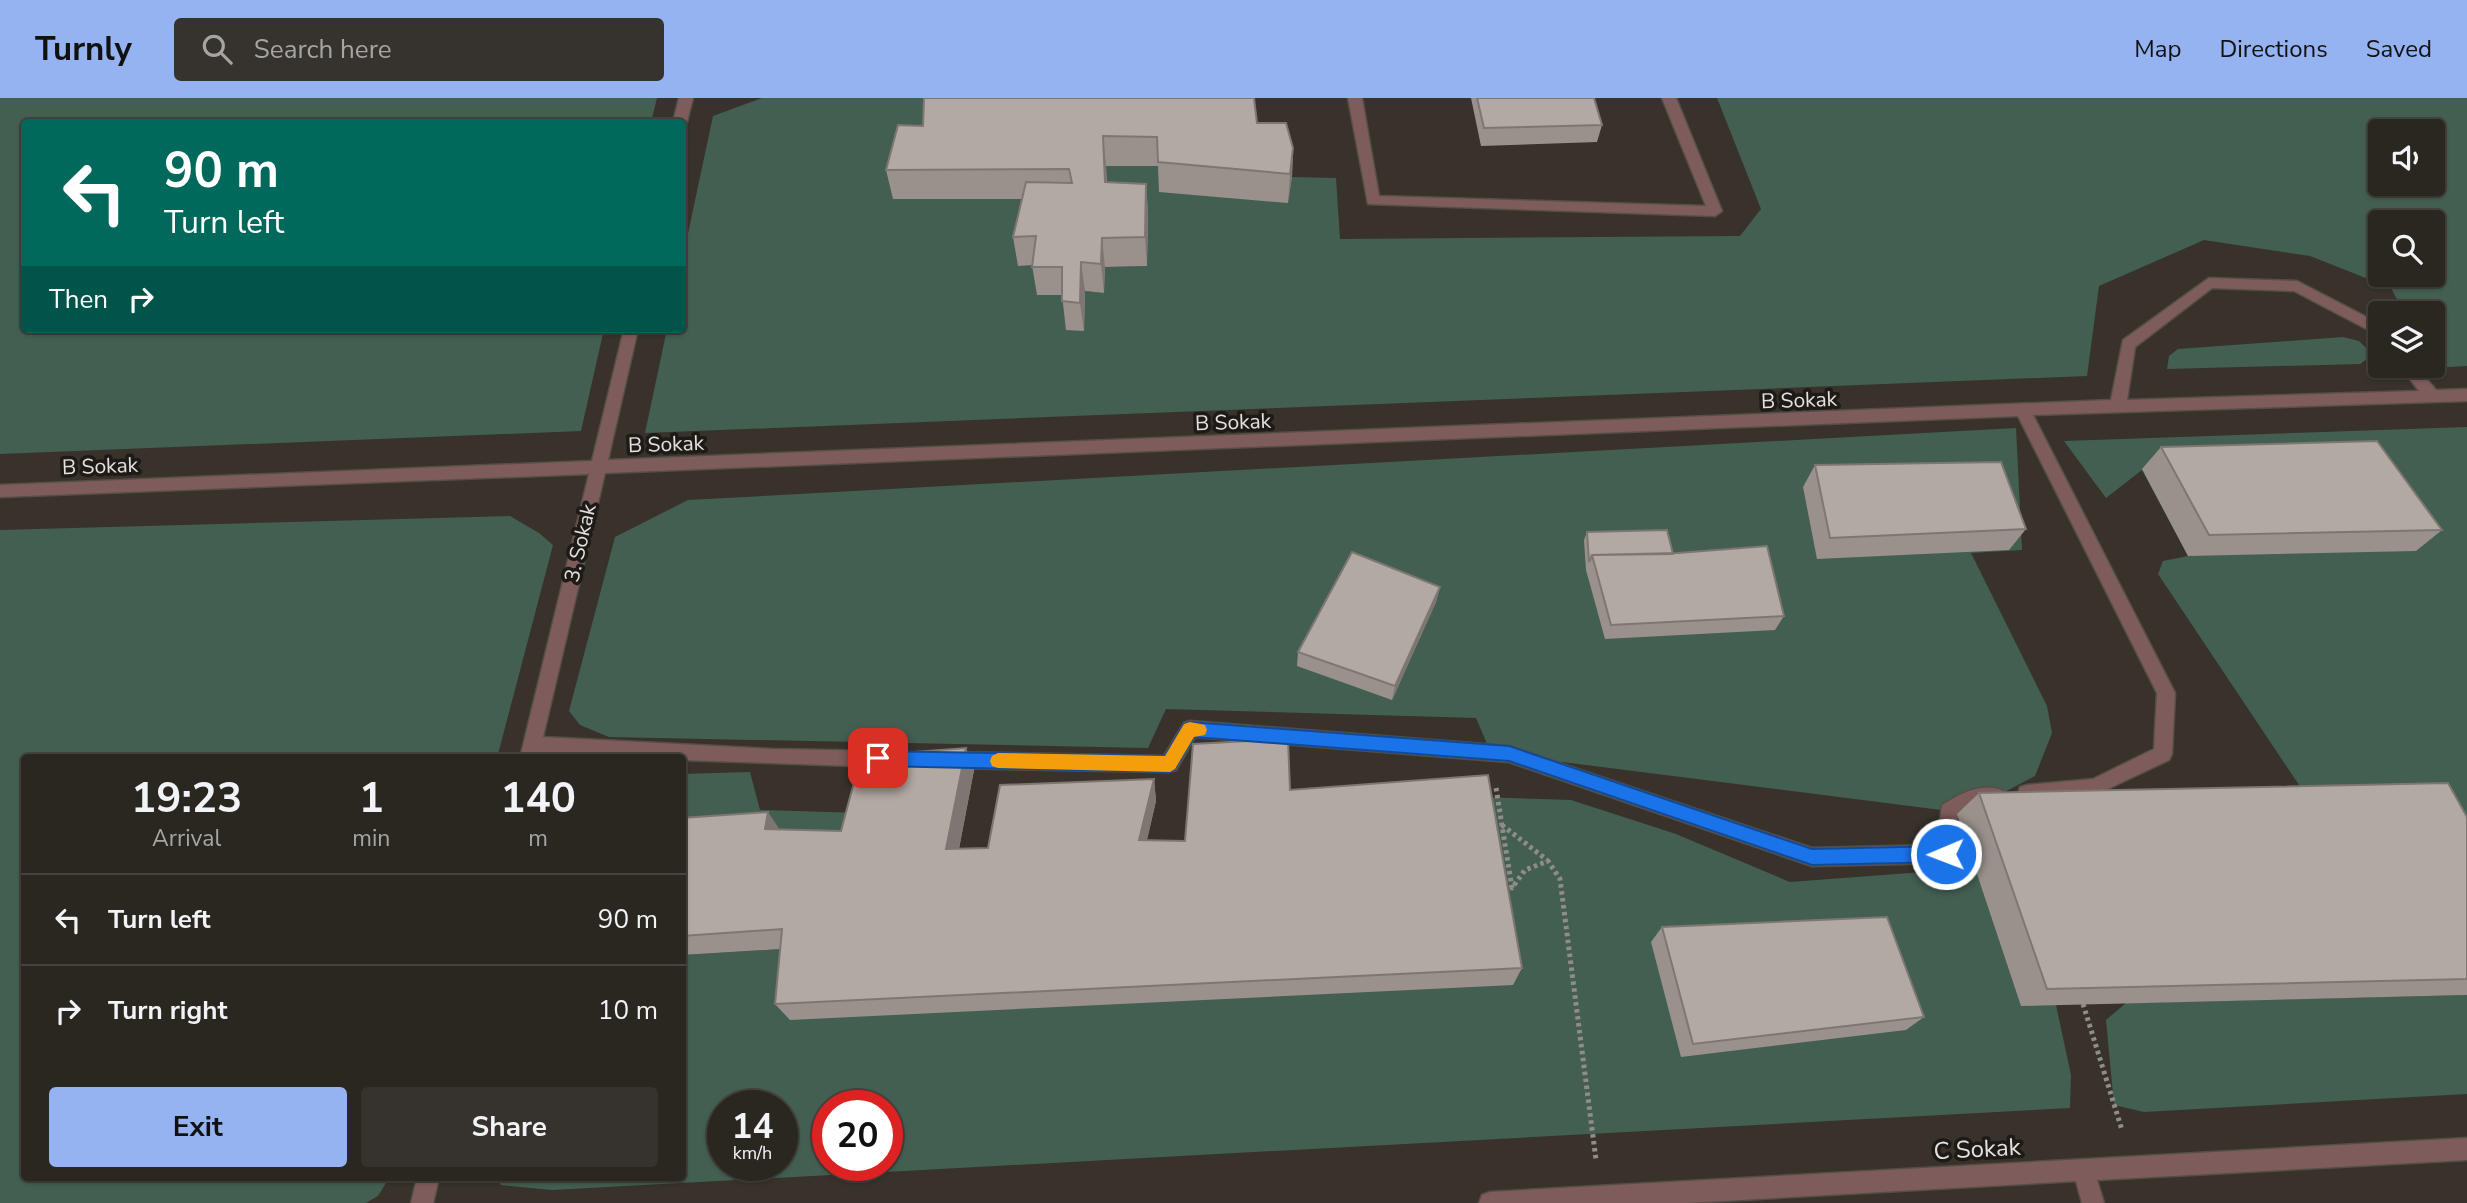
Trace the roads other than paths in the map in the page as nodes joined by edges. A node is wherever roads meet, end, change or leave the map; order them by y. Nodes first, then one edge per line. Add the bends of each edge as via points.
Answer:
1 (686, 98) edge
2 (1355, 98) edge
3 (1668, 98) edge
4 (681, 119) edge
5 (2368, 324) edge
6 (630, 333) edge
7 (2418, 378) edge
8 (2467, 395) edge
9 (2432, 396) junction
10 (2118, 406) junction
11 (2024, 412) junction
12 (598, 468) junction
13 (0, 491) edge
14 (530, 751) edge
15 (652, 754) edge
16 (686, 755) edge
17 (896, 759) edge
18 (923, 759) edge
19 (2467, 1149) edge
20 (2083, 1170) junction
21 (427, 1181) edge
22 (422, 1203) edge
23 (1490, 1203) edge
24 (2093, 1203) edge

1 - 4 lane
2 - 3 lane via 1373,201 1715,211
5 - 10 lane via 2297,286 2209,283 2128,344
6 - 12 lane, 3. Sokak
7 - 9 lane
8 - 9 lane, B Sokak
9 - 10 lane, B Sokak
10 - 11 lane, B Sokak
11 - 12 lane, B Sokak
11 - 18 lane via 2166,693 2163,754 2095,787 1967,799 1949,811 1946,854 1812,857 1509,754 1190,729 1170,764
12 - 13 lane, B Sokak
12 - 14 lane, 3. Sokak
14 - 15 lane
16 - 17 lane
19 - 20 lane, C Sokak
20 - 23 lane, C Sokak
20 - 24 lane
21 - 22 lane

